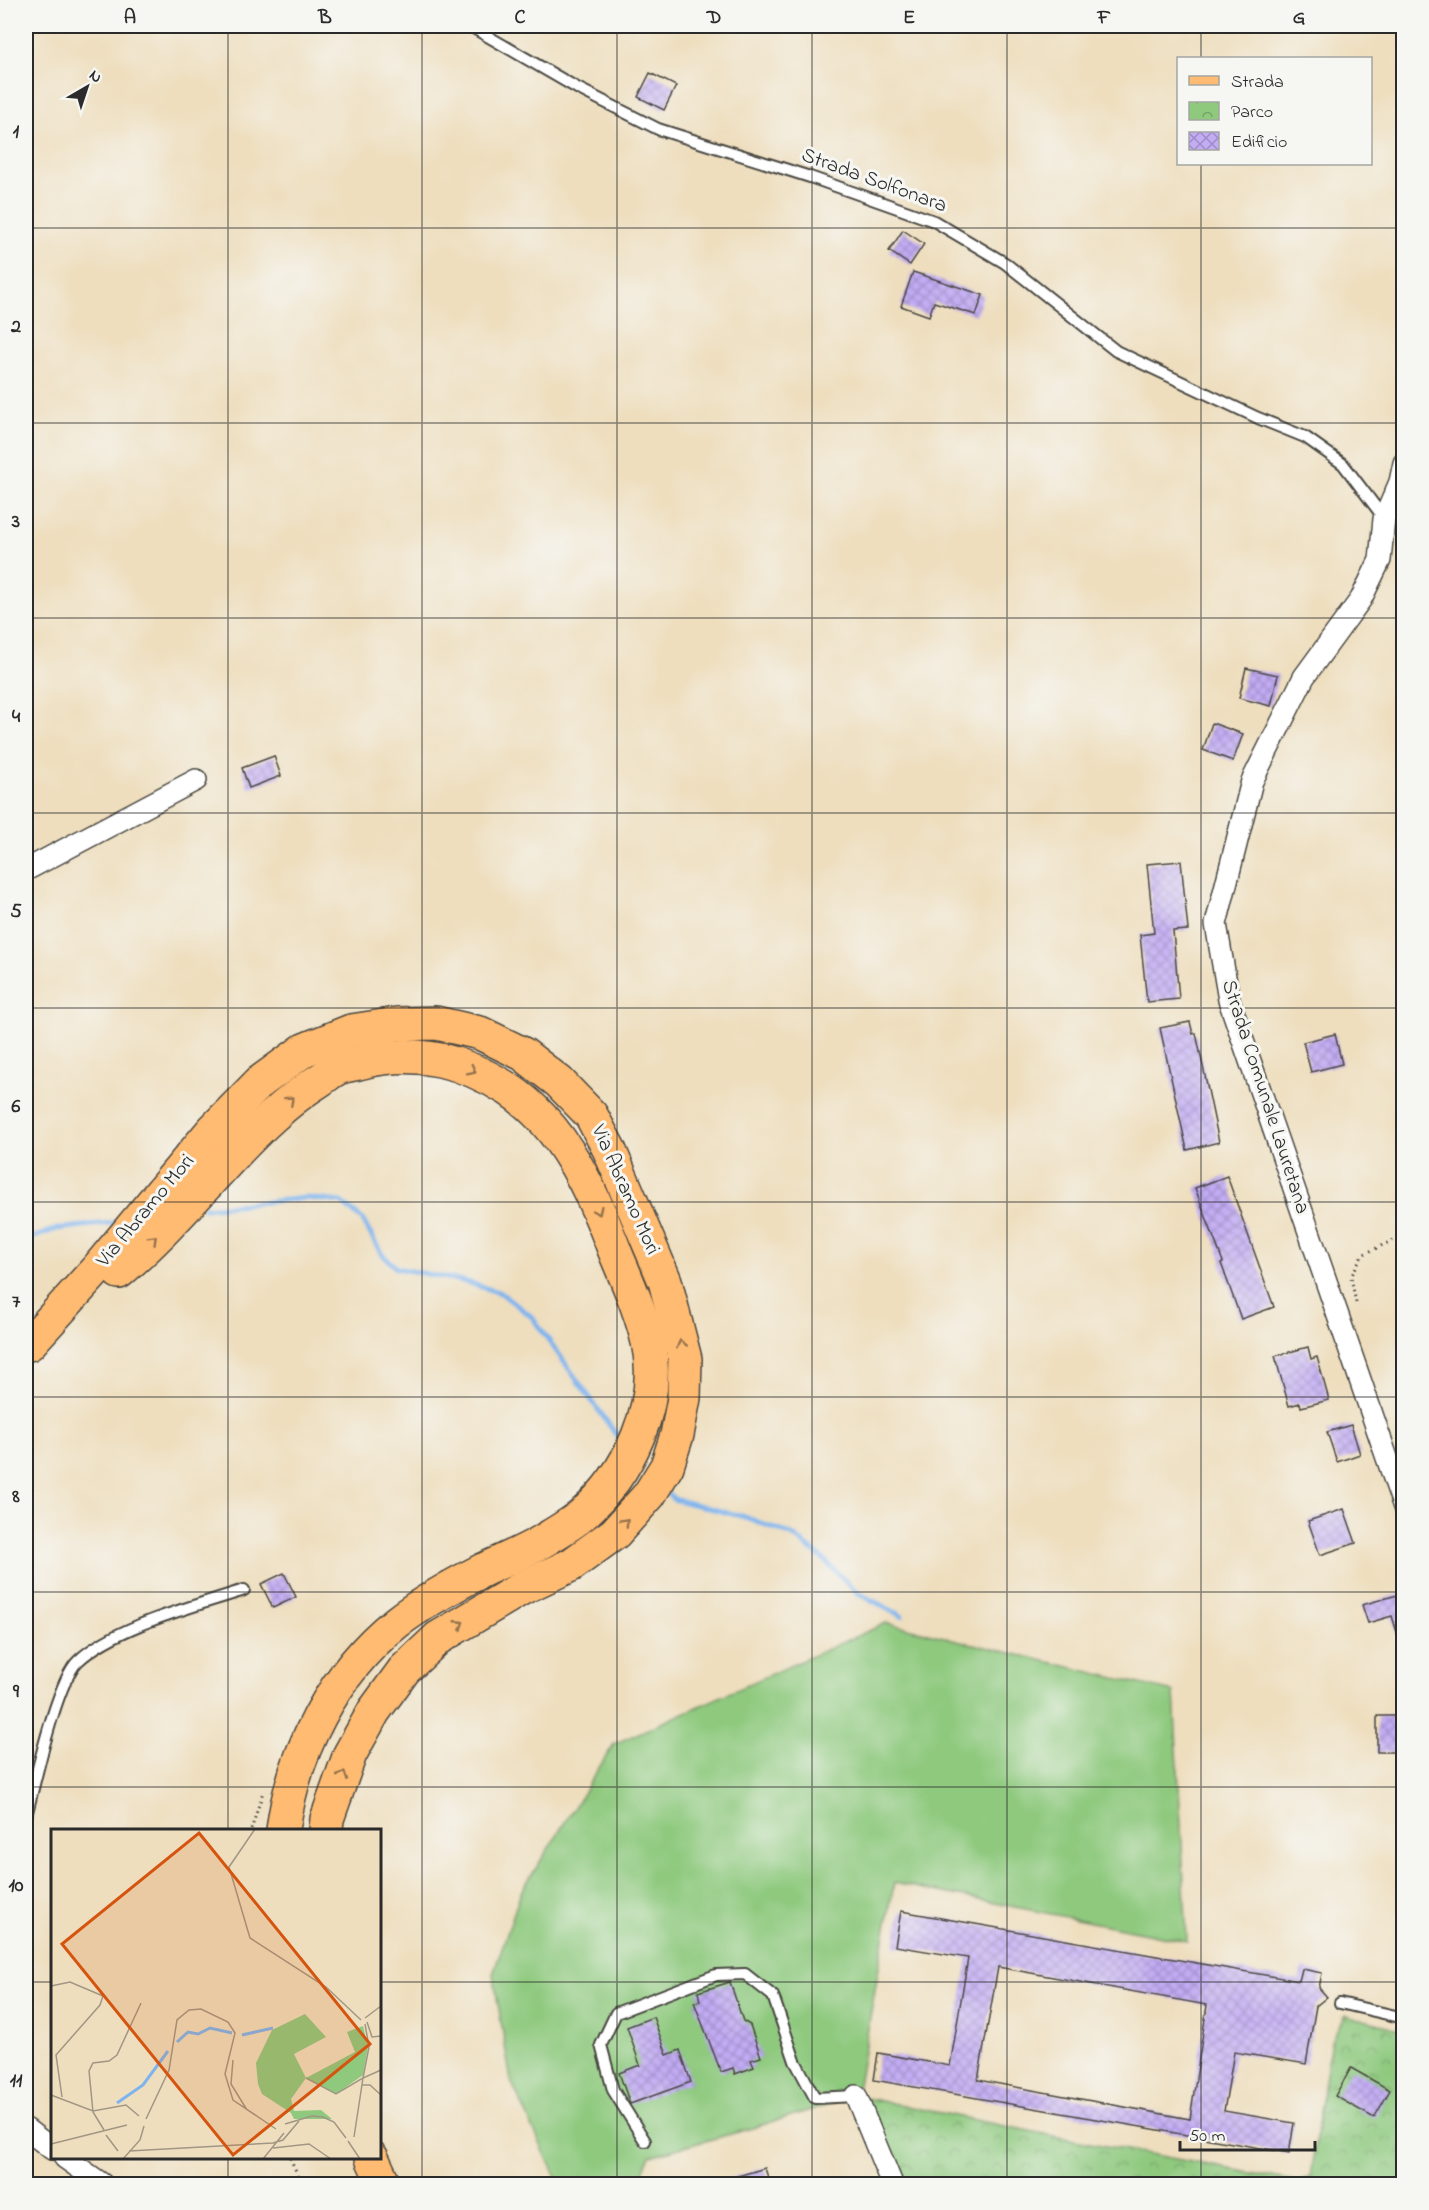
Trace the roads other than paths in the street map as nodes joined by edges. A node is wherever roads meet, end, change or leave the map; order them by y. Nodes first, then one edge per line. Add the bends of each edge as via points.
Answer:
1 (470, 26) edge
2 (1404, 463) edge
3 (1384, 519) junction
4 (196, 780) dead end
5 (26, 870) edge
6 (27, 1345) edge
7 (1404, 1508) edge
8 (244, 1590) dead end
9 (26, 1816) edge
10 (283, 1829) edge
11 (326, 1829) edge
12 (1340, 2003) dead end
13 (1404, 2018) edge
14 (856, 2096) joint
15 (26, 2129) edge
16 (645, 2141) dead end
17 (51, 2148) edge
18 (68, 2159) edge
19 (373, 2159) edge
20 (102, 2184) edge
21 (384, 2184) edge
22 (892, 2184) edge

1 - 3 lane, Strada Solfonara via 658,129 934,221 1005,263 1116,351 1305,437 1343,465
2 - 3 street, Strada Comunale Lauretana via 1391,489
3 - 7 street, Strada Comunale Lauretana via 1380,560 1361,599 1304,677 1252,781 1216,924 1229,1000
4 - 5 street
6 -> 10 main road, Via Abramo Mori via 123,1269 299,1093 338,1068 383,1057 422,1056 465,1066 511,1091 545,1120 575,1160 610,1238 648,1344 651,1380 633,1448 616,1478 582,1515 538,1544 436,1597 398,1622 363,1654 333,1694 309,1738 286,1802
11 -> 6 main road, Via Abramo Mori via 350,1754 374,1711 404,1670 438,1638 522,1588 571,1565 615,1533 649,1496 667,1466 684,1398 685,1359 665,1281 591,1115 559,1082 523,1054 480,1033 436,1023 351,1031 304,1050 261,1082 212,1131 97,1269
8 - 9 lane via 136,1626 76,1662 59,1694
12 - 13 lane
14 - 16 lane via 815,2098 795,2061 773,1996 745,1974 716,1975 616,2013 601,2045 613,2090
14 - 22 street
15 - 17 street
18 - 20 street
19 - 21 main road

